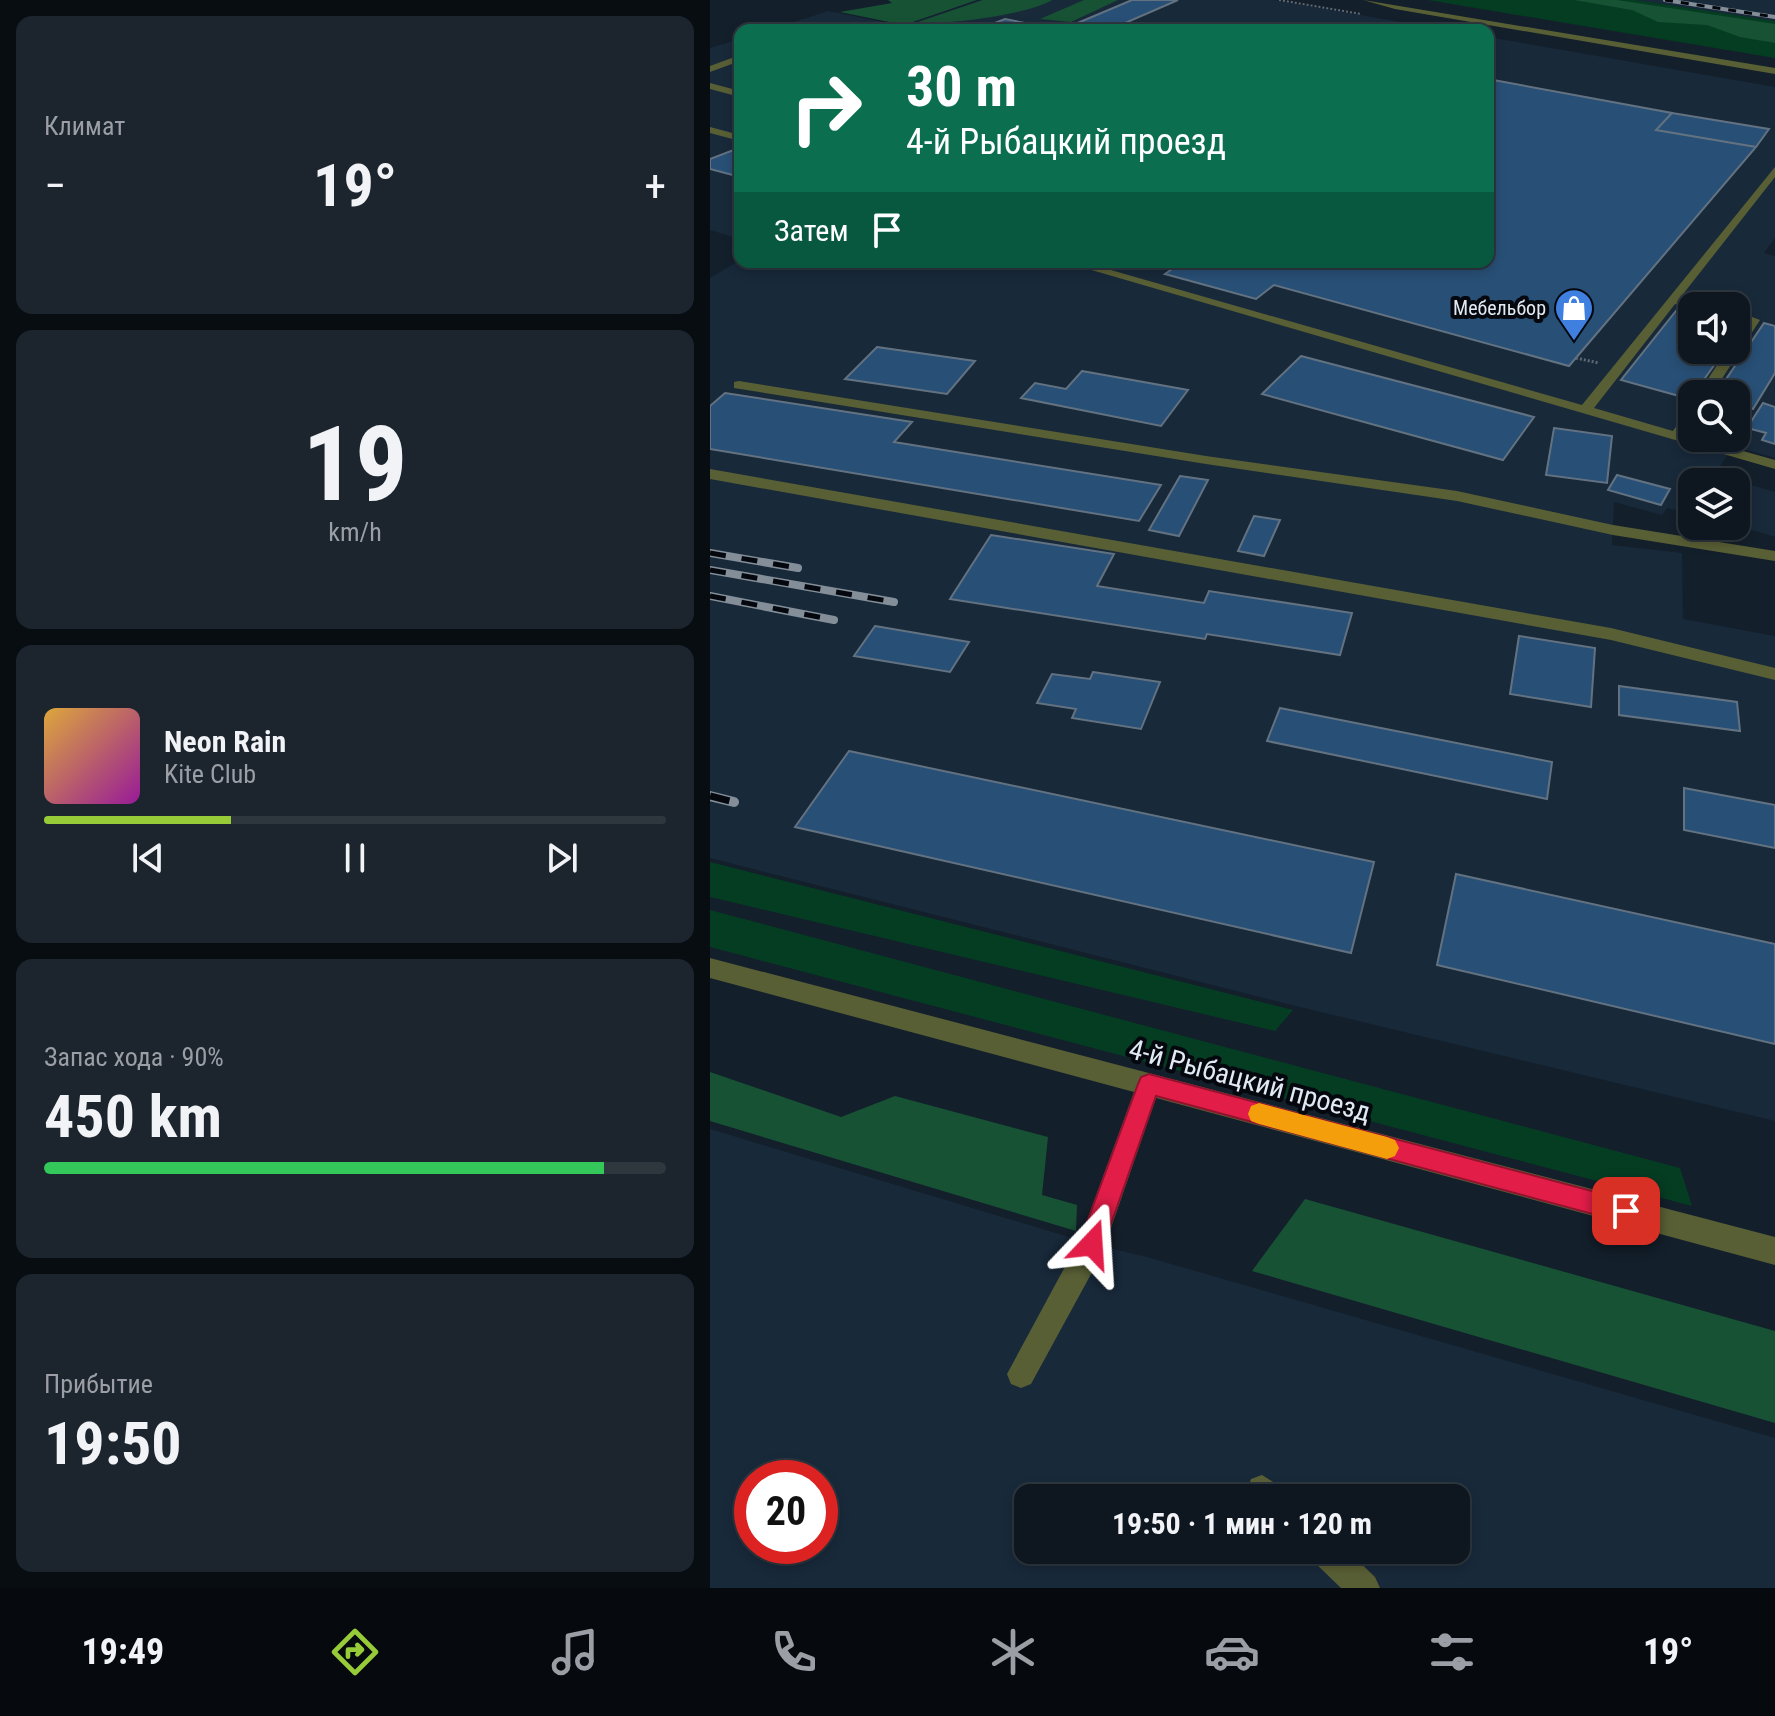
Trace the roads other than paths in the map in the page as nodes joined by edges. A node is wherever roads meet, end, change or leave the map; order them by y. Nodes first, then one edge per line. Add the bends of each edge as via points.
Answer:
1 (1367, 0) edge
2 (1401, 0) edge
3 (734, 60) edge
4 (1775, 63) edge
5 (710, 69) edge
6 (1775, 71) edge
7 (725, 73) dead end
8 (710, 86) edge
9 (734, 92) edge
10 (710, 130) edge
11 (734, 136) edge
12 (1775, 170) edge
13 (1091, 268) edge
14 (1672, 300) junction
15 (1678, 301) edge
16 (739, 385) dead end
17 (1585, 410) junction
18 (1677, 437) joint
19 (1775, 465) edge
20 (710, 474) edge
21 (1775, 556) edge
22 (1775, 674) edge
23 (710, 968) edge
24 (1149, 1084) junction
25 (1775, 1251) edge
26 (1021, 1374) dead end
27 (1339, 1564) edge
28 (1364, 1588) edge

1 - 6 street
2 - 4 street
3 - 5 street
5 - 7 street
8 - 9 street
10 - 11 street
12 - 14 street
13 - 17 street
14 - 15 street
14 - 17 street
16 - 21 street via 1457,496 1613,530
17 - 18 street
18 - 19 street
20 - 22 street via 1611,634
23 - 24 street, 4-й Рыбацкий проезд
24 - 25 street, 4-й Рыбацкий проезд
24 - 26 street via 1092,1244
27 - 28 street

